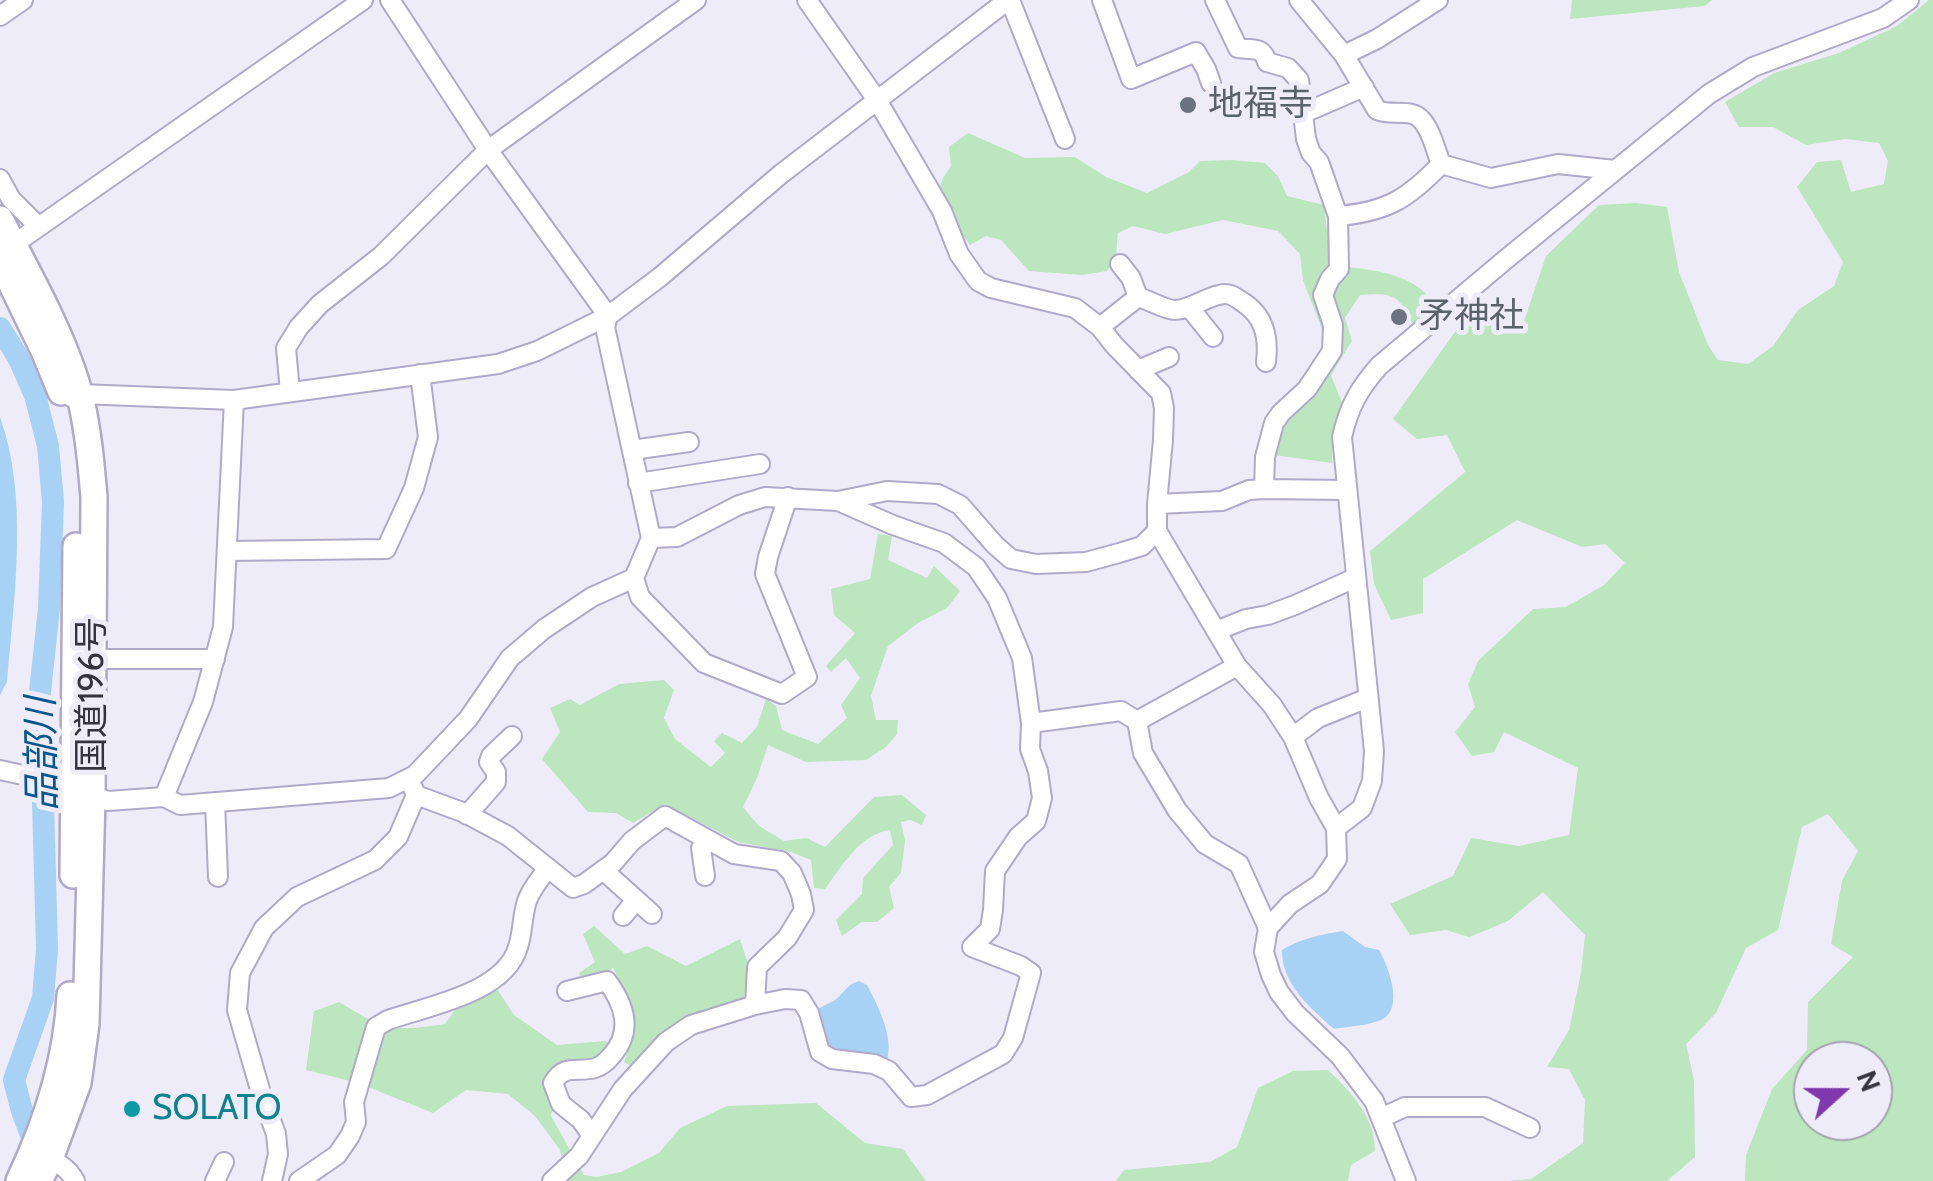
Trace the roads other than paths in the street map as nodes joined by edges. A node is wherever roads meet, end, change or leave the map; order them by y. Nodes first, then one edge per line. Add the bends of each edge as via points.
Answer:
1 (23, 0) edge
2 (363, 0) edge
3 (390, 0) edge
4 (696, 0) edge
5 (807, 0) edge
6 (1009, 0) edge
7 (1102, 0) edge
8 (1215, 0) edge
9 (1300, 0) edge
10 (1438, 0) edge
11 (1910, 0) edge
12 (0, 16) edge
13 (1344, 55) junction
14 (1211, 83) dead end
15 (1364, 87) junction
16 (877, 100) junction
17 (1304, 113) junction
18 (1065, 140) dead end
19 (488, 150) junction
20 (1441, 164) junction
21 (1615, 170) junction
22 (0, 178) edge
23 (1338, 216) junction
24 (0, 219) edge
25 (38, 226) junction
26 (4, 253) edge
27 (1120, 264) dead end
28 (1138, 298) junction
29 (1189, 307) junction
30 (608, 316) junction
31 (1100, 328) junction
32 (1213, 336) dead end
33 (1169, 356) dead end
34 (1266, 362) dead end
35 (1138, 370) junction
36 (420, 374) junction
37 (290, 392) junction
38 (72, 397) junction
39 (234, 400) junction
40 (689, 442) dead end
41 (632, 450) junction
42 (760, 464) dead end
43 (638, 483) junction
44 (1264, 489) junction
45 (1346, 490) junction
46 (788, 497) junction
47 (838, 501) junction
48 (1156, 504) junction
49 (1157, 531) junction
50 (651, 538) junction
51 (228, 551) junction
52 (634, 578) junction
53 (1355, 578) junction
54 (1216, 632) junction
55 (84, 659) junction
56 (215, 659) junction
57 (1237, 666) junction
58 (1368, 698) junction
59 (1137, 722) junction
60 (1031, 723) junction
61 (512, 736) dead end
62 (1293, 737) junction
63 (0, 770) edge
64 (412, 787) junction
65 (83, 794) junction
66 (164, 798) junction
67 (215, 802) junction
68 (468, 814) junction
69 (1336, 828) junction
70 (707, 839) junction
71 (548, 868) junction
72 (604, 870) junction
73 (218, 876) dead end
74 (705, 876) dead end
75 (636, 900) junction
76 (652, 914) dead end
77 (623, 916) dead end
78 (1268, 928) junction
79 (568, 991) dead end
80 (755, 1005) junction
81 (1380, 1118) junction
82 (1530, 1128) dead end
83 (592, 1136) junction
84 (39, 1161) edge
85 (224, 1162) dead end
86 (75, 1181) edge
87 (215, 1181) edge
88 (272, 1181) edge
89 (298, 1181) edge
90 (552, 1181) edge
91 (1406, 1181) edge

1 - 12 street
2 - 25 street
3 - 19 street
4 - 19 street
5 - 16 street
6 - 16 street
6 - 18 street
7 - 14 street via 1131,79 1196,52
8 - 17 street via 1238,48 1258,49 1267,62 1294,73
9 - 13 street
10 - 13 street
11 - 21 street via 1708,94
13 - 15 street
15 - 17 street
15 - 20 street via 1377,110 1424,120
16 - 30 street
16 - 31 street via 978,281 1075,308
17 - 23 street via 1306,139
19 - 30 street
19 - 37 street via 299,326 286,348
20 - 21 street via 1491,178 1558,164
20 - 23 street via 1419,188 1388,206
21 - 45 street via 1362,385 1342,438
22 - 25 street via 10,199
23 - 44 street via 1338,268 1323,295 1334,325 1332,351 1308,390 1274,423
24 - 26 highway, 国道196号
25 - 26 street
26 - 38 highway, 国道196号 via 58,338
27 - 28 street
28 - 29 street via 1162,308
28 - 31 street
29 - 32 street
29 - 34 street via 1220,294 1249,306 1266,332
30 - 36 street via 511,360
30 - 41 street
31 - 35 street
33 - 35 street
35 - 48 street via 1162,393
36 - 37 street
36 - 51 street via 428,437 386,549
37 - 39 street
38 - 39 street
38 - 55 highway, 国道196号 via 90,448 94,496
39 - 51 street
40 - 41 street
41 - 43 street
42 - 43 street
43 - 50 street
44 - 45 street
44 - 48 street via 1222,501
45 - 53 street
46 - 47 street
46 - 50 street via 765,497 677,537
46 - 52 street via 766,574 807,677 782,694 704,663 640,597
47 - 49 street via 887,492 938,494 960,504 1011,559 1036,564 1086,562 1142,546
47 - 60 street via 944,543 976,568 997,598 1022,658
48 - 49 street
49 - 54 street
50 - 52 street
51 - 56 street via 224,627
52 - 64 street via 592,597 510,658
53 - 54 street
53 - 58 street
54 - 57 street
55 - 56 street
55 - 65 highway, 国道196号
56 - 66 street
57 - 59 street
57 - 62 street
58 - 62 street via 1318,718
58 - 69 street via 1372,781 1362,808
59 - 60 street via 1120,711
59 - 78 street via 1143,753 1177,810 1205,844 1239,864
60 - 80 street via 1042,798 1036,820 995,872 990,929 972,947 1032,973 1003,1054 911,1097 889,1070 820,1052 801,1000
61 - 68 street via 491,756 496,782
62 - 69 street
63 - 65 street
64 - 67 street
64 - 68 street
64 - 88 street via 398,837 374,860 297,896 264,928 240,973 237,1010 276,1134
65 - 66 street via 108,801
65 - 84 highway, 国道196号 via 86,1024 78,1083
66 - 67 street
67 - 73 street
68 - 71 street
69 - 78 street via 1338,859 1320,884
70 - 72 street via 666,816
70 - 74 street via 700,848
70 - 80 street via 734,854 781,861 801,894 804,910 797,925 757,967
71 - 72 street via 572,888
71 - 89 street via 527,900 518,947 500,975 376,1027 350,1136 337,1155
72 - 75 street
75 - 76 street
75 - 77 street
78 - 81 street via 1264,952 1278,992 1340,1056
79 - 83 street via 607,981 624,1016 625,1032 612,1055 593,1069 558,1074 553,1083 560,1104
80 - 83 street via 692,1025 666,1042 623,1088
81 - 82 street via 1405,1108 1485,1107
81 - 91 street
83 - 90 street
84 - 86 street via 70,1171
85 - 87 street

